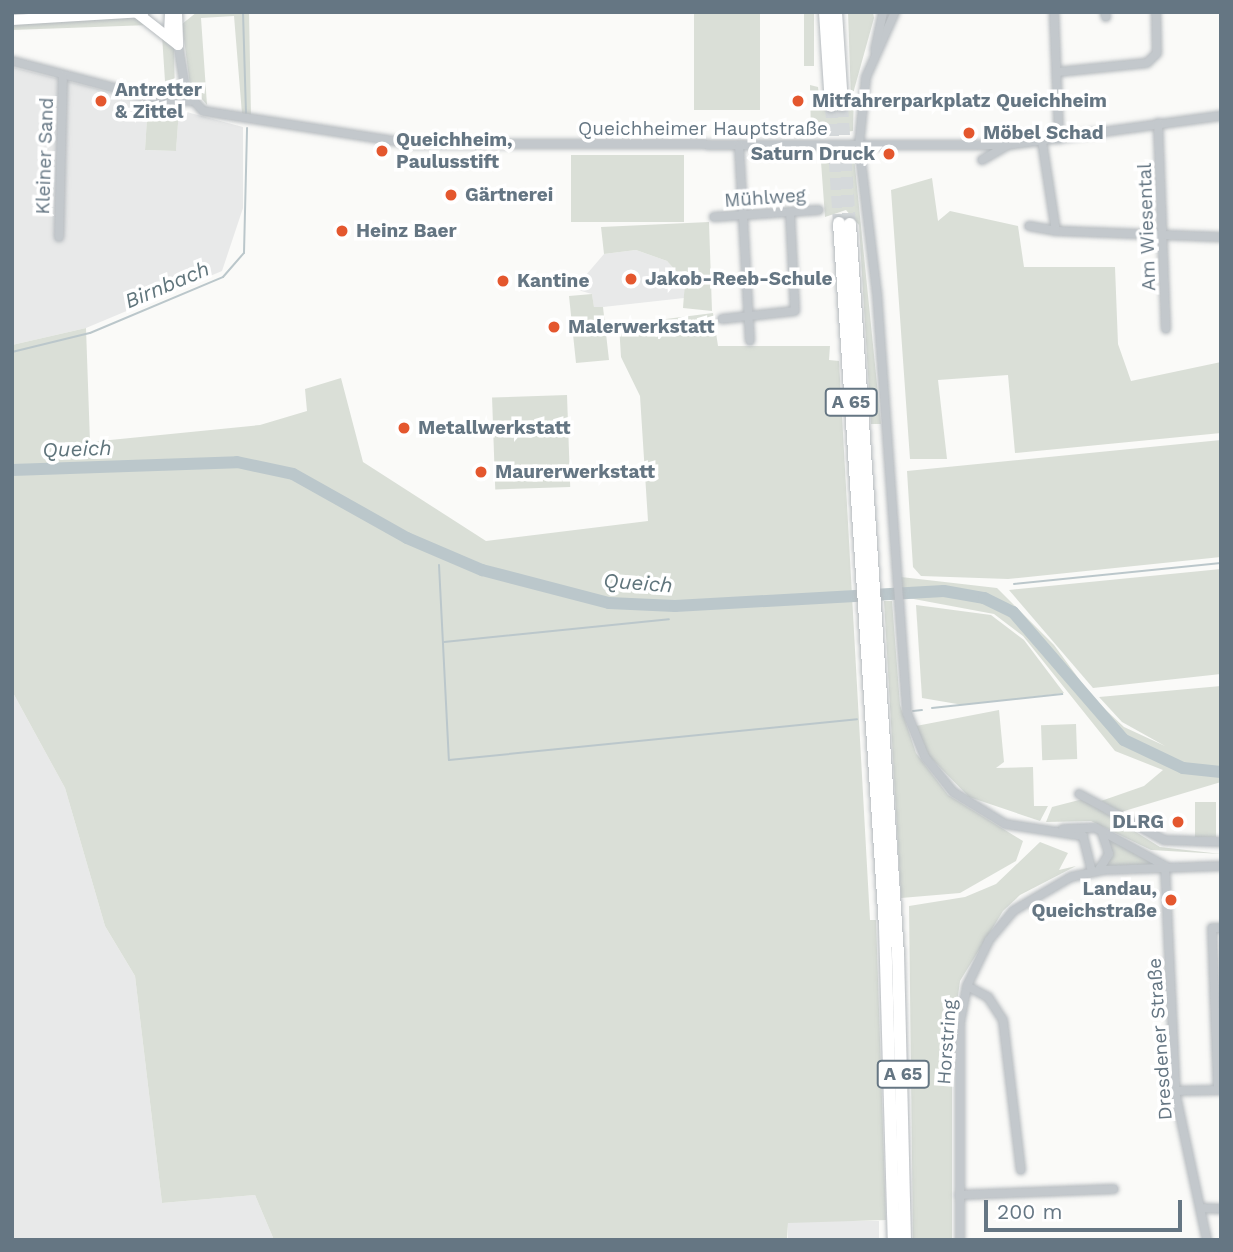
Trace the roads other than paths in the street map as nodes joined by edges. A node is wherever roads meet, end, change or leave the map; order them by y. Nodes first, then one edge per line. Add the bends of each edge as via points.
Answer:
1 (144, 12) edge
2 (170, 12) edge
3 (177, 12) edge
4 (825, 12) edge
5 (836, 12) edge
6 (883, 12) edge
7 (895, 12) edge
8 (1054, 12) edge
9 (1156, 12) edge
10 (138, 13) edge
11 (12, 20) edge
12 (169, 33) junction
13 (178, 45) junction
14 (12, 61) edge
15 (872, 62) junction
16 (1058, 72) junction
17 (63, 75) junction
18 (191, 101) junction
19 (1221, 116) edge
20 (1158, 123) junction
21 (1059, 138) junction
22 (1042, 141) junction
23 (739, 145) junction
24 (859, 145) junction
25 (1008, 145) junction
26 (982, 160) dead end
27 (819, 210) dead end
28 (790, 212) junction
29 (739, 215) junction
30 (714, 218) dead end
31 (844, 223) tunnel mouth
32 (1028, 226) dead end
33 (1056, 231) junction
34 (1165, 236) junction
35 (59, 237) dead end
36 (1221, 237) edge
37 (747, 317) junction
38 (722, 319) dead end
39 (1166, 329) dead end
40 (750, 341) dead end
41 (870, 607) junction
42 (1079, 794) dead end
43 (1057, 831) junction
44 (1102, 832) junction
45 (1221, 842) edge
46 (1165, 866) junction
47 (1221, 866) edge
48 (1095, 871) junction
49 (1216, 928) edge
50 (1217, 983) edge
51 (968, 986) junction
52 (1219, 1090) edge
53 (1176, 1091) junction
54 (1021, 1170) dead end
55 (1114, 1189) dead end
56 (959, 1195) junction
57 (1200, 1208) junction
58 (1221, 1209) edge
59 (894, 1240) edge
60 (905, 1240) edge
61 (960, 1240) edge
62 (1207, 1240) edge

1 - 10 main road
2 - 12 main road
3 - 13 main road
4 - 5 highway via 837,106
6 - 15 street
7 - 15 street
8 - 16 street
9 - 16 street via 1157,53 1147,63
10 - 11 main road
10 - 12 main road
12 - 13 main road
13 - 18 street
14 - 17 street, Queichheimer Hauptstraße
15 - 24 street via 860,103
16 - 21 street
17 - 18 street, Queichheimer Hauptstraße via 161,100
17 - 35 street, Kleiner Sand
18 - 23 street, Queichheimer Hauptstraße via 239,120 396,143
19 - 20 street, Queichheimer Hauptstraße
20 - 21 street, Queichheimer Hauptstraße
20 - 34 street, Am Wiesental
21 - 22 street, Queichheimer Hauptstraße
22 - 25 street, Queichheimer Hauptstraße
22 - 33 street
23 - 24 street, Queichheimer Hauptstraße
23 - 29 street
24 - 25 street, Queichheimer Hauptstraße
24 - 43 street via 877,293 905,703 921,751 953,792 1005,824
25 - 26 street
27 - 28 street, Mühlweg
28 - 29 street, Mühlweg
28 - 37 street via 795,311
29 - 30 street, Mühlweg
29 - 37 street
31 - 41 highway, A 65
32 - 33 street
33 - 34 street
34 - 36 street
34 - 39 street, Am Wiesental
37 - 38 street
37 - 40 street
41 - 59 highway, A 65 via 891,1031
41 - 60 highway, A 65 via 901,1010
42 - 45 street via 1164,840
43 - 44 street via 1081,826
43 - 48 street via 1087,839
44 - 46 street
44 - 48 street via 1110,854
46 - 47 street, Horstring
46 - 48 street, Horstring
46 - 53 street, Dresdener Straße
48 - 51 street, Horstring via 1049,887 1013,911 989,940
49 - 50 street
50 - 52 street
51 - 54 street via 988,998 1003,1020
51 - 56 street, Horstring via 959,1043
52 - 53 street
53 - 57 street, Dresdener Straße
55 - 56 street
56 - 61 street, Horstring
57 - 58 street
57 - 62 street, Dresdener Straße

